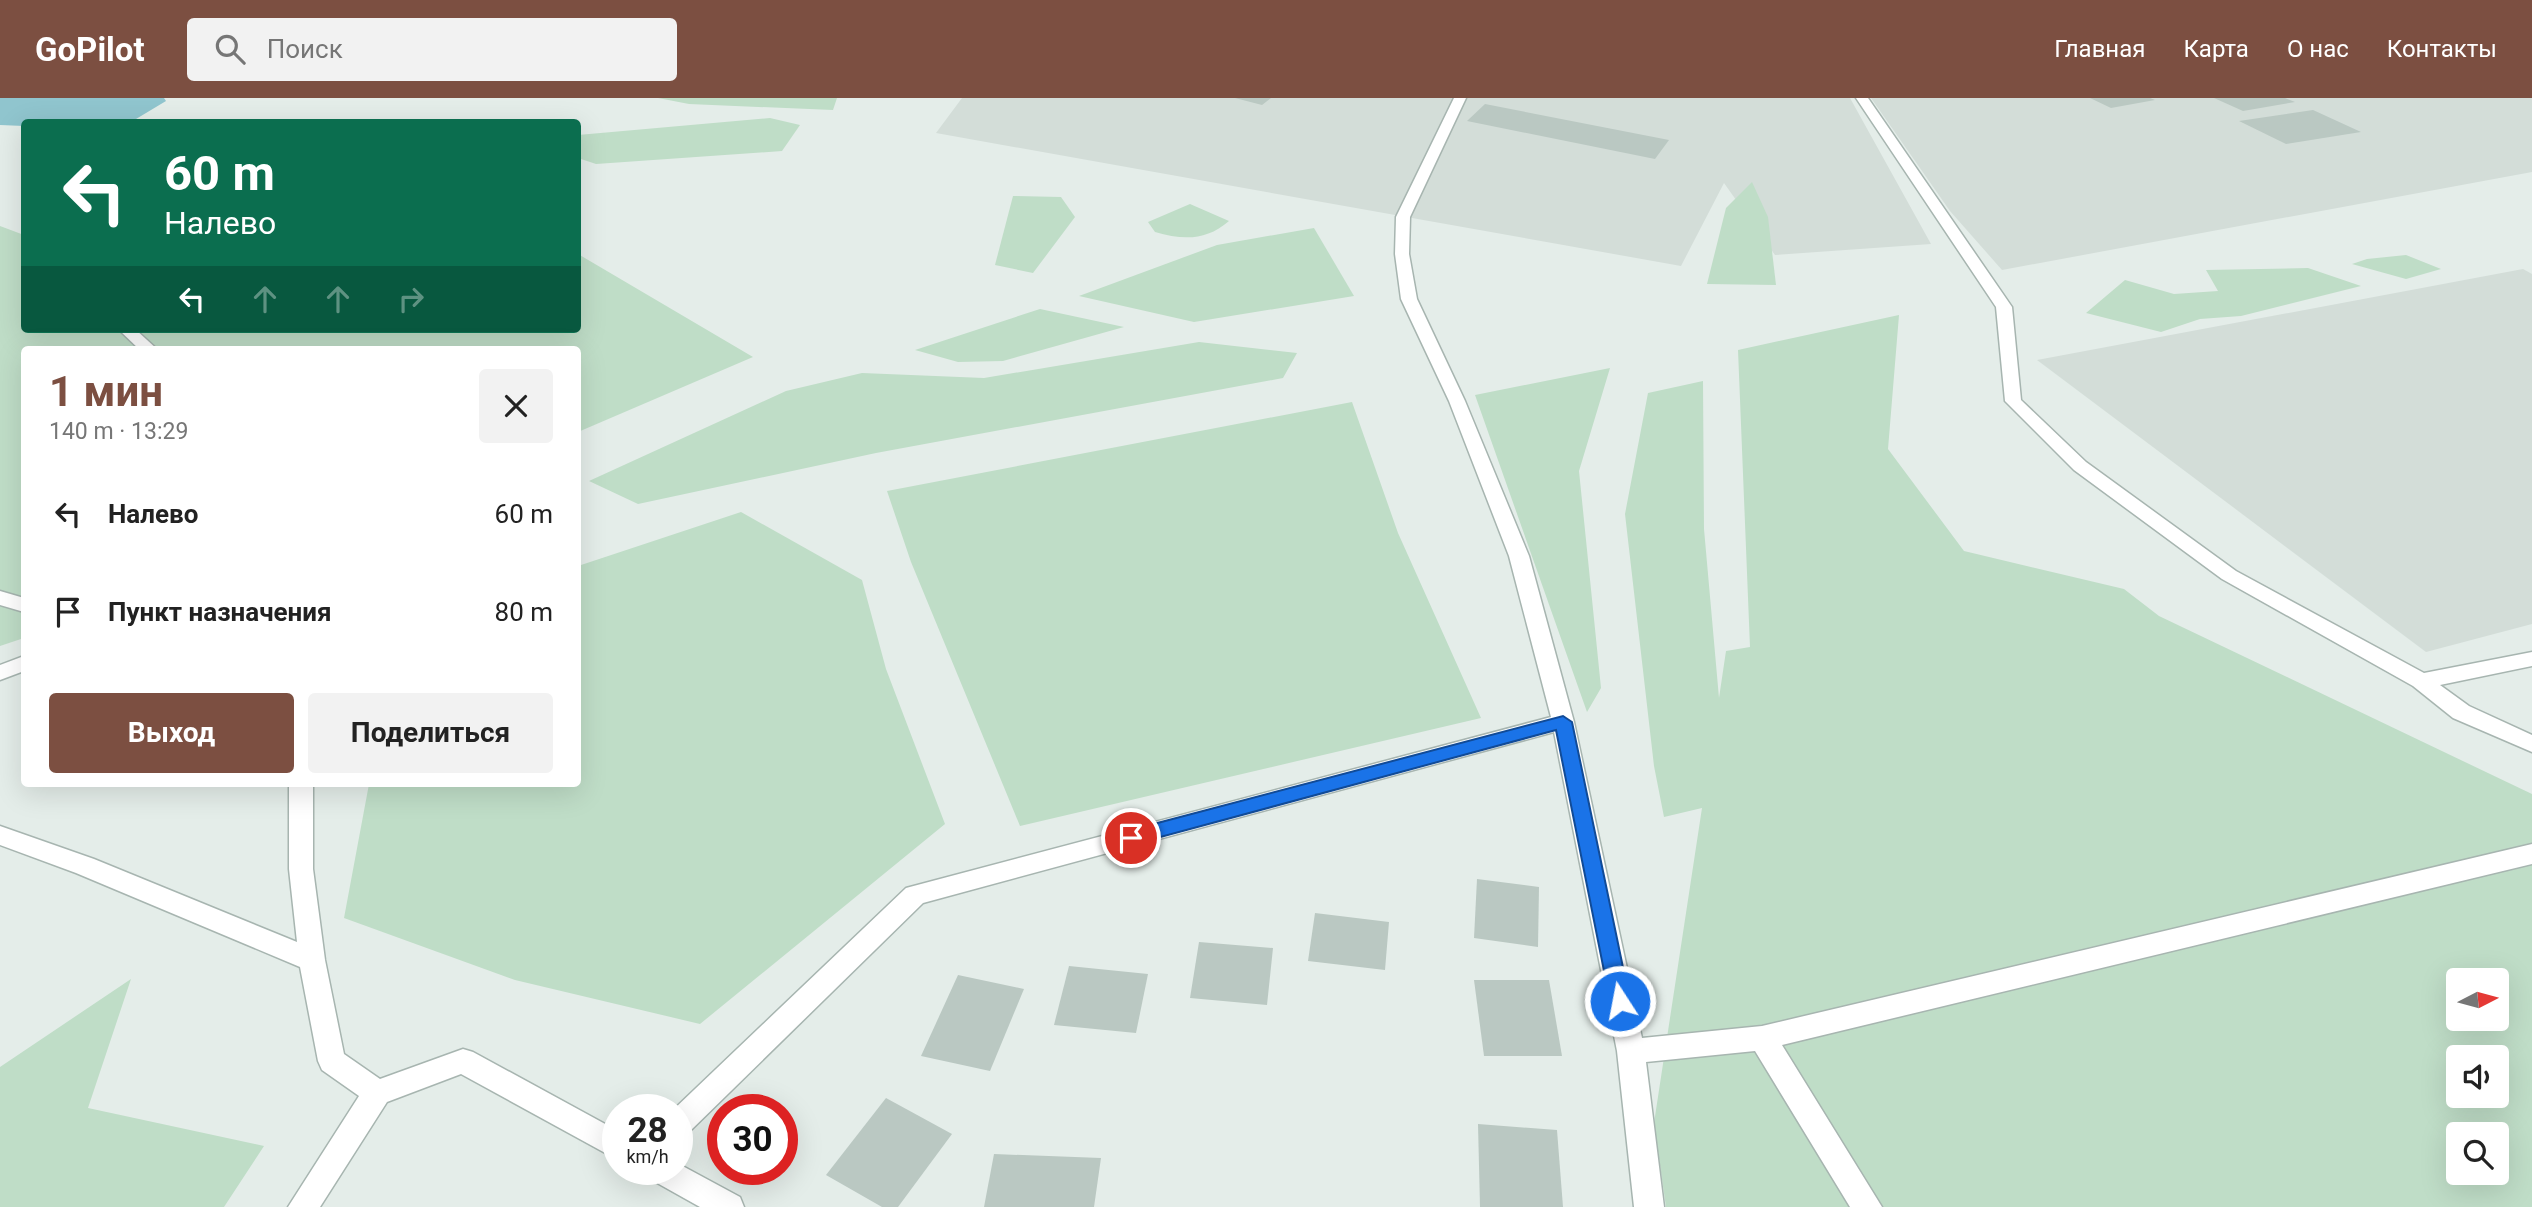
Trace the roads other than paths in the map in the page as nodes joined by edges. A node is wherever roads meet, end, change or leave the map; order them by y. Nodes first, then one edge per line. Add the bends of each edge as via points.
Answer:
1 (1460, 98) edge
2 (1862, 98) edge
3 (131, 333) edge
4 (145, 346) edge
5 (0, 598) edge
6 (21, 605) edge
7 (2532, 659) edge
8 (21, 664) edge
9 (0, 673) edge
10 (2421, 681) junction
11 (1563, 722) junction
12 (2532, 744) edge
13 (301, 787) edge
14 (0, 835) edge
15 (2532, 854) edge
16 (312, 960) junction
17 (1762, 1038) junction
18 (1631, 1051) junction
19 (377, 1093) junction
20 (693, 1110) edge
21 (602, 1137) edge
22 (689, 1185) edge
23 (303, 1207) edge
24 (729, 1207) edge
25 (1649, 1207) edge
26 (1867, 1207) edge

1 - 11 street via 1403,217 1402,254 1409,299 1457,401 1519,556
2 - 10 street via 2004,307 2013,401 2080,466 2230,575
3 - 4 street
5 - 6 street
7 - 10 street
8 - 9 street
10 - 12 street via 2461,712
11 - 18 street
11 - 20 street via 915,895
13 - 16 street via 301,869
14 - 16 street
15 - 17 street
16 - 19 street via 332,1061
17 - 18 street
17 - 26 street
18 - 25 street
19 - 21 street via 463,1061
19 - 23 street
22 - 24 street

